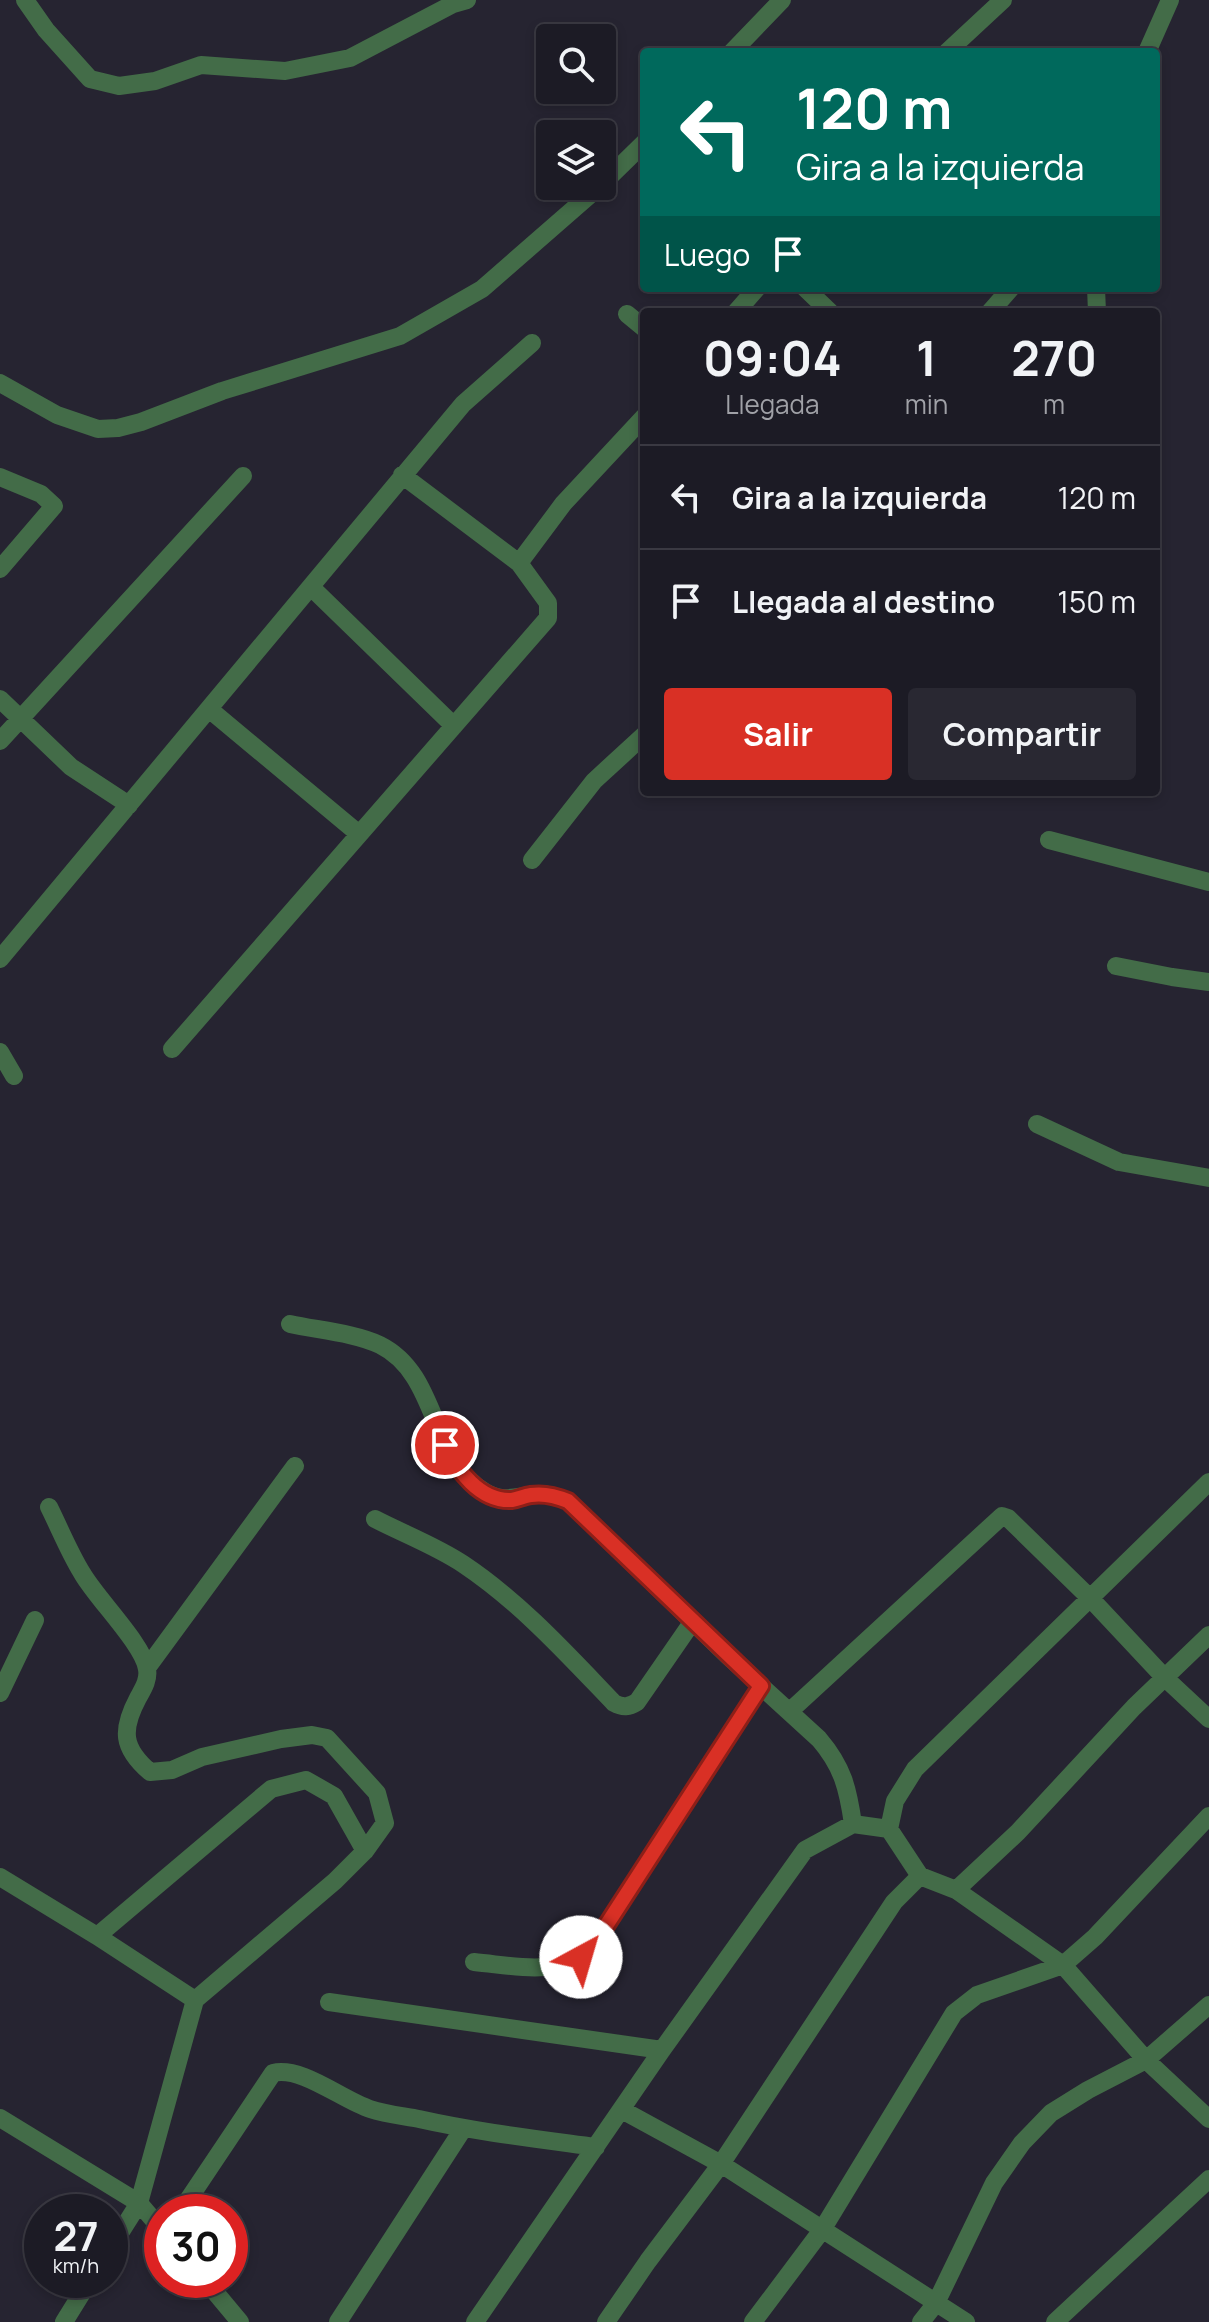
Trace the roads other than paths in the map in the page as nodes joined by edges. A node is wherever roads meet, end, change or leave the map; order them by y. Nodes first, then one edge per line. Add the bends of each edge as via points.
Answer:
1 (25, 0) edge
2 (467, 0) edge
3 (782, 0) edge
4 (1003, 0) edge
5 (1170, 0) edge
6 (736, 48) edge
7 (951, 48) edge
8 (1149, 48) edge
9 (640, 147) edge
10 (616, 170) edge
11 (584, 200) edge
12 (754, 292) edge
13 (809, 292) edge
14 (740, 308) edge
15 (826, 308) edge
16 (627, 314) dead end
17 (640, 325) edge
18 (532, 343) dead end
19 (0, 383) edge
20 (640, 421) edge
21 (402, 475) junction
22 (243, 476) dead end
23 (0, 477) edge
24 (519, 563) junction
25 (0, 569) edge
26 (311, 587) junction
27 (0, 699) edge
28 (209, 709) junction
29 (20, 718) junction
30 (454, 726) junction
31 (640, 739) edge
32 (0, 741) edge
33 (129, 805) junction
34 (359, 834) junction
35 (1049, 840) dead end
36 (532, 860) dead end
37 (1209, 882) edge
38 (0, 959) edge
39 (1116, 966) dead end
40 (1209, 982) edge
41 (172, 1049) dead end
42 (0, 1052) edge
43 (14, 1076) dead end
44 (1037, 1124) dead end
45 (1209, 1178) edge
46 (290, 1324) dead end
47 (295, 1466) dead end
48 (1209, 1482) edge
49 (49, 1507) dead end
50 (375, 1519) dead end
51 (1090, 1598) junction
52 (35, 1620) dead end
53 (693, 1621) junction
54 (1209, 1635) edge
55 (147, 1668) junction
56 (1164, 1677) junction
57 (761, 1686) junction
58 (0, 1693) edge
59 (790, 1711) junction
60 (1209, 1719) edge
61 (1209, 1816) edge
62 (853, 1824) junction
63 (889, 1829) junction
64 (365, 1851) junction
65 (920, 1876) junction
66 (0, 1877) edge
67 (956, 1890) junction
68 (97, 1936) junction
69 (474, 1962) dead end
70 (1063, 1965) junction
71 (195, 2000) junction
72 (329, 2002) dead end
73 (1209, 2005) edge
74 (662, 2050) junction
75 (1146, 2060) junction
76 (622, 2110) junction
77 (0, 2118) edge
78 (1209, 2119) edge
79 (463, 2129) junction
80 (596, 2147) junction
81 (721, 2164) junction
82 (1209, 2179) edge
83 (192, 2194) edge
84 (139, 2203) junction
85 (144, 2209) edge
86 (128, 2220) edge
87 (822, 2230) junction
88 (79, 2298) edge
89 (220, 2298) edge
90 (936, 2303) junction
91 (64, 2322) edge
92 (240, 2322) edge
93 (338, 2322) edge
94 (475, 2322) edge
95 (606, 2322) edge
96 (753, 2322) edge
97 (921, 2322) edge
98 (966, 2322) edge
99 (1055, 2322) edge

1 - 2 street via 90,79 119,86 155,81 201,65 285,71 350,58
3 - 6 street
4 - 7 street
5 - 8 street
9 - 10 street
11 - 19 street via 482,289 400,336 141,422 98,429 57,415
12 - 14 street
13 - 15 street
16 - 17 street
18 - 21 street via 463,404
20 - 24 street via 563,504
21 - 24 street
21 - 26 street
22 - 29 street
23 - 25 street via 41,494 54,506
24 - 30 street via 548,603 548,618
26 - 28 street
26 - 30 street
27 - 29 street
28 - 33 street
28 - 34 street
29 - 32 street
29 - 33 street via 71,767
30 - 34 street
31 - 36 street via 594,781
33 - 38 street
34 - 41 street
35 - 37 street
39 - 40 street
42 - 43 street
44 - 45 street via 1119,1162
46 - 53 street via 367,1340 392,1352 416,1378 451,1457 467,1478 504,1500 546,1495 568,1501
47 - 55 street
48 - 51 street
49 - 55 street via 81,1573
50 - 53 street via 491,1583 619,1706 637,1702
51 - 56 street
51 - 59 street via 1002,1516
51 - 63 street via 915,1769 895,1801
52 - 58 street
53 - 57 street
54 - 56 street
55 - 64 street via 146,1684 128,1716 126,1739 150,1772 281,1739 327,1738 377,1793 385,1823
56 - 60 street
56 - 67 street
57 - 59 street
57 - 69 street via 591,1949 553,1968
59 - 62 street via 838,1765
61 - 70 street
62 - 63 street
62 - 74 street via 805,1850
63 - 65 street
64 - 68 street via 334,1796 306,1780 271,1789
64 - 71 street
65 - 67 street
65 - 81 street via 894,1902
66 - 68 street
67 - 70 street
68 - 71 street
70 - 75 street
70 - 87 street via 977,1995 954,2013
71 - 84 street
72 - 74 street
73 - 75 street
74 - 76 street
75 - 78 street
75 - 90 street via 1051,2113 1022,2143 994,2183
76 - 80 street
76 - 81 street
77 - 84 street
79 - 80 street
79 - 83 street via 370,2109 291,2072 273,2073
79 - 93 street
80 - 94 street
81 - 87 street
81 - 95 street
82 - 99 street
84 - 85 street
84 - 86 street
87 - 90 street
87 - 96 street
88 - 91 street
89 - 92 street
90 - 97 street
90 - 98 street

